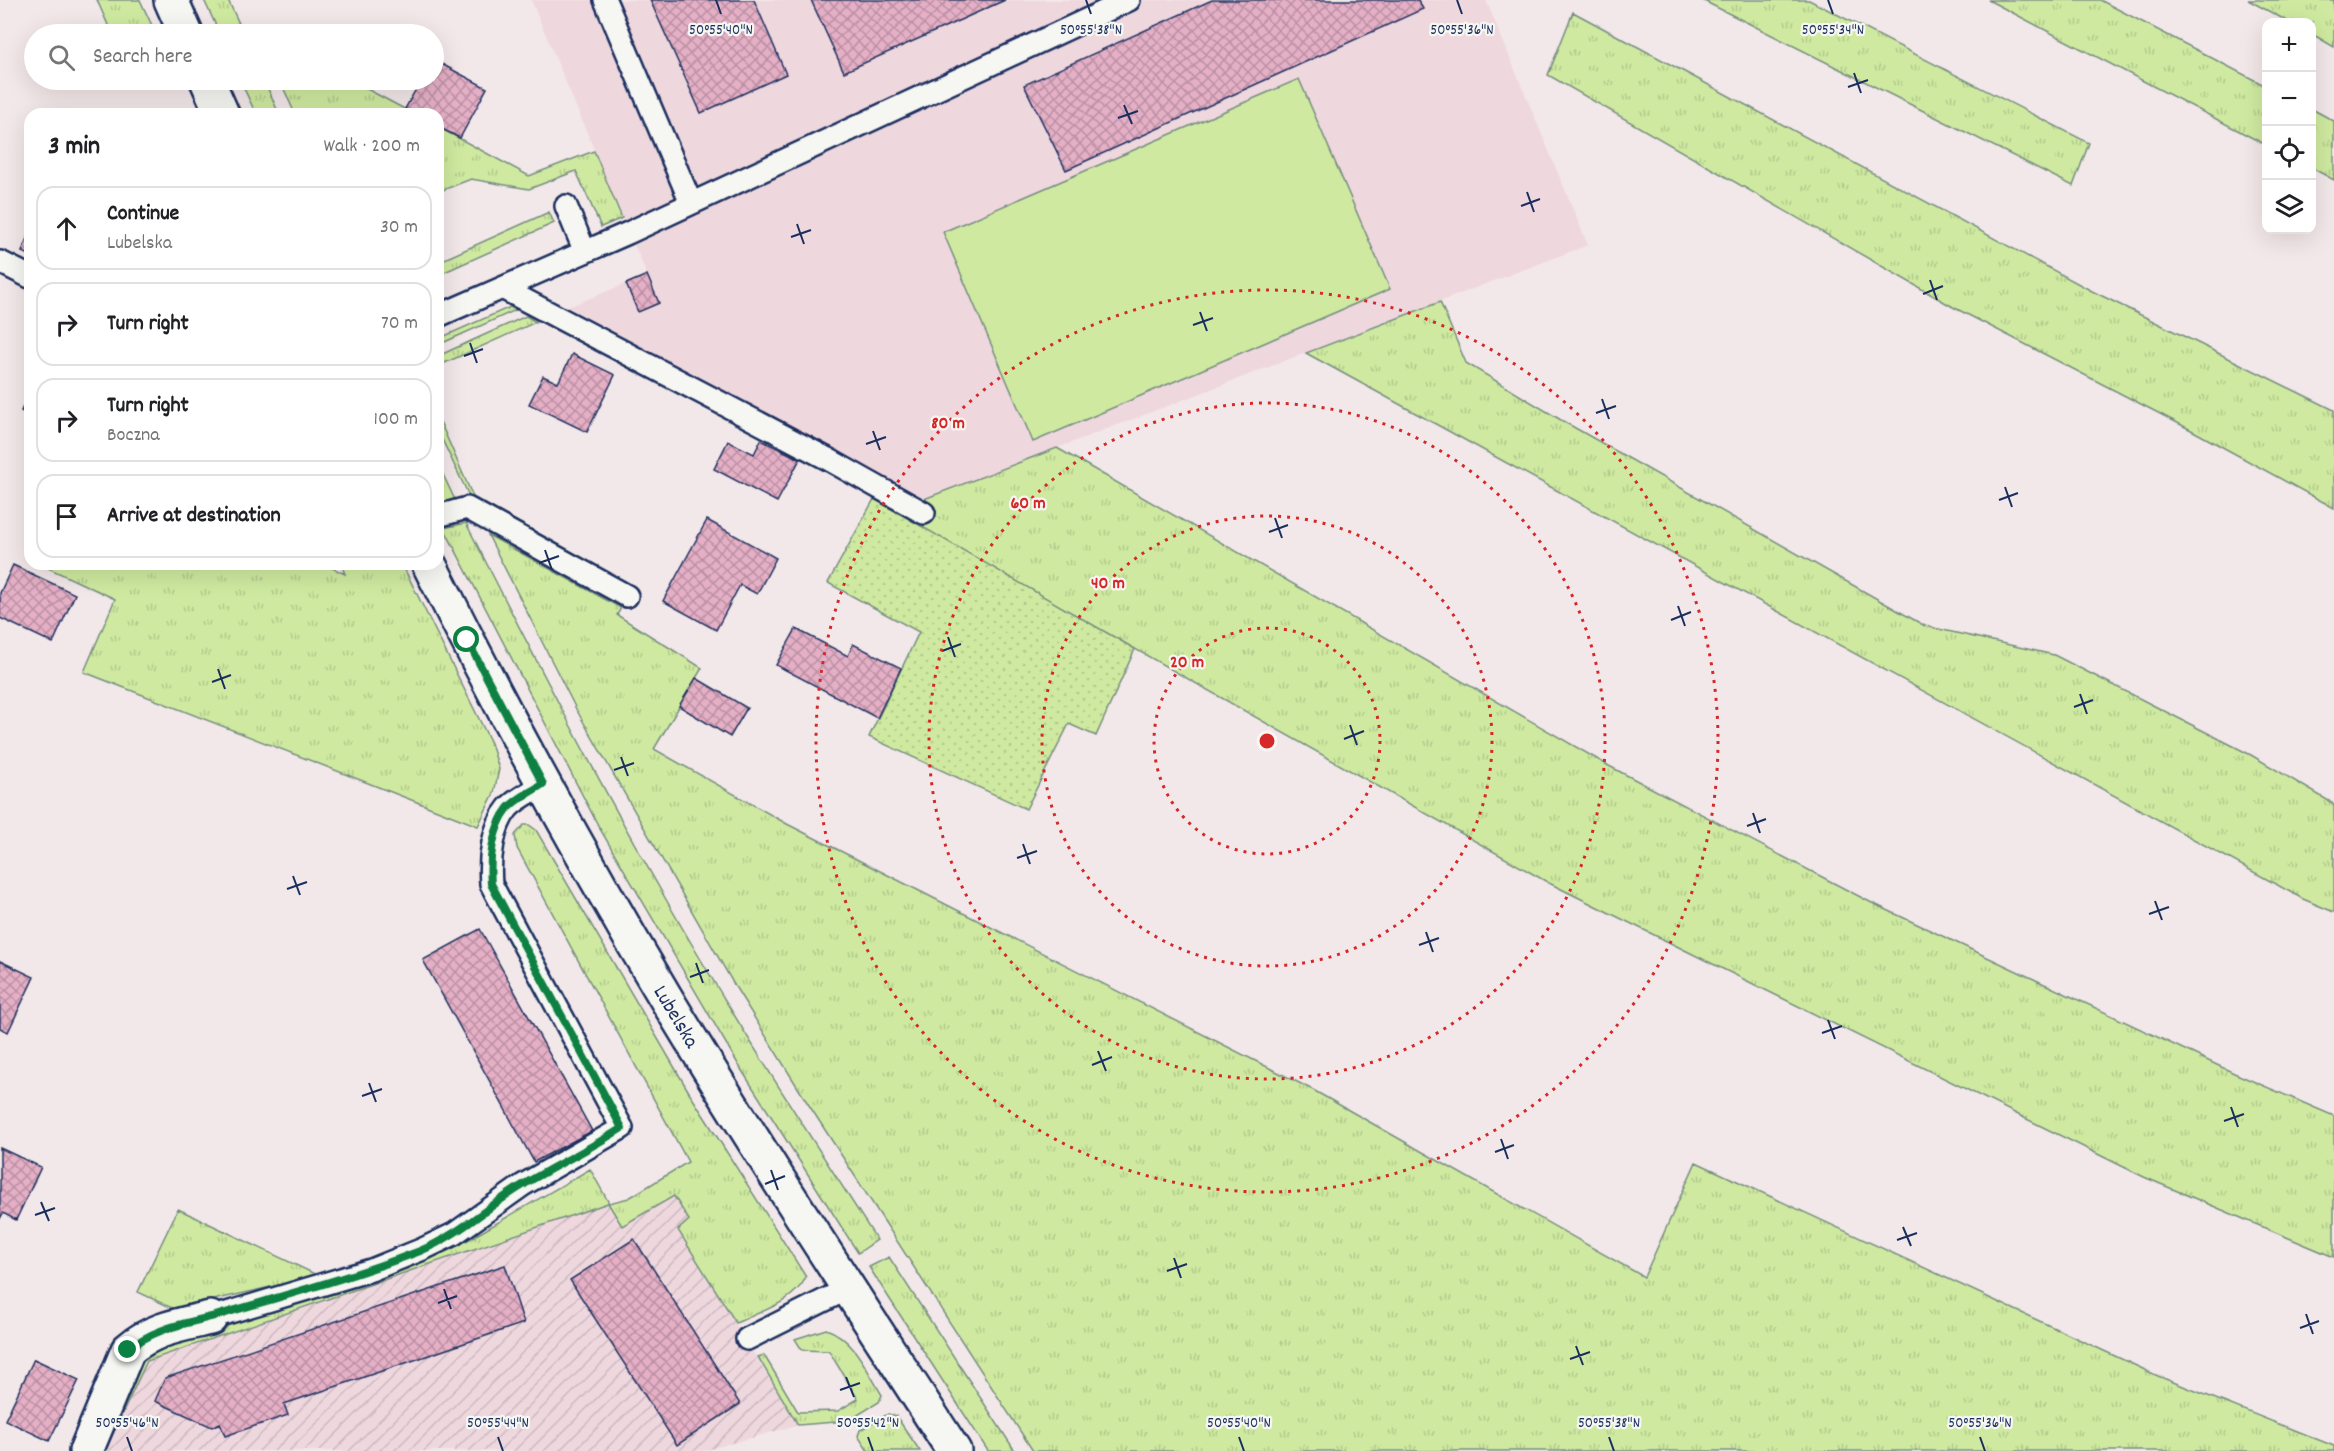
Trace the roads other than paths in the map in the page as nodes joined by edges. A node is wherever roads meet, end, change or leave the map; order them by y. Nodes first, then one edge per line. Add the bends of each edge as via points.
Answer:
1 (171, 0) edge
2 (605, 0) edge
3 (1129, 0) edge
4 (182, 24) edge
5 (211, 90) edge
6 (219, 108) edge
7 (691, 203) junction
8 (566, 206) dead end
9 (585, 252) junction
10 (0, 262) edge
11 (24, 274) edge
12 (502, 288) junction
13 (444, 313) edge
14 (924, 513) dead end
15 (444, 514) edge
16 (432, 570) edge
17 (627, 597) dead end
18 (543, 784) junction
19 (849, 1288) junction
20 (210, 1318) joint
21 (747, 1339) dead end
22 (86, 1451) edge
23 (954, 1451) edge

1 - 4 street
2 - 7 lane
3 - 7 lane
5 - 6 street
7 - 9 lane
8 - 9 lane
9 - 12 lane
10 - 11 lane
12 - 13 lane
12 - 14 lane
15 - 17 lane via 468,508
16 - 18 street, Lubelska
18 - 19 street, Lubelska via 668,1001
18 - 20 lane via 509,807 499,823 489,867 491,884 622,1128 523,1185 454,1234 423,1249 371,1269
19 - 21 lane
19 - 23 street, Lubelska
20 - 22 street via 159,1330 128,1350

